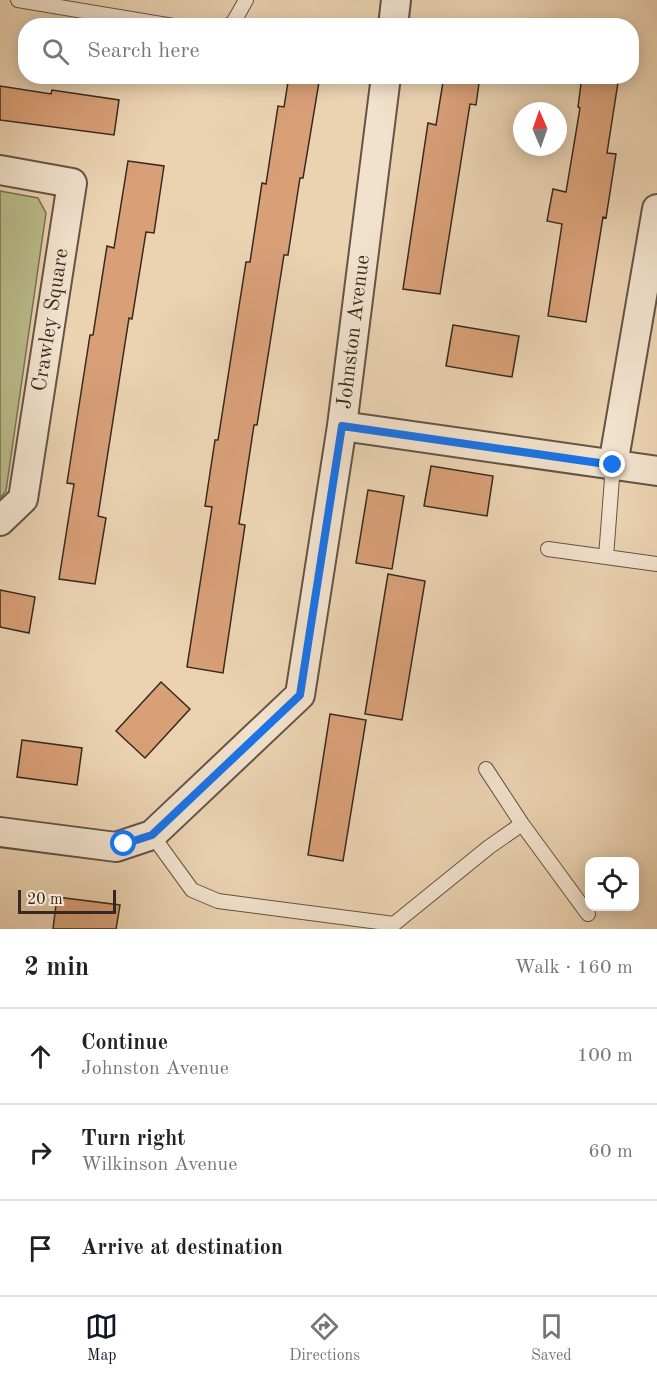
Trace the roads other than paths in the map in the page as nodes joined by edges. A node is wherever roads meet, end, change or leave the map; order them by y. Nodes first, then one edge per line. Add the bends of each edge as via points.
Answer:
1 (18, 0) edge
2 (246, 0) edge
3 (396, 0) edge
4 (125, 18) edge
5 (236, 18) edge
6 (394, 18) edge
7 (385, 84) edge
8 (0, 170) edge
9 (657, 209) edge
10 (342, 426) junction
11 (613, 465) junction
12 (657, 471) edge
13 (0, 521) edge
14 (548, 549) dead end
15 (606, 557) junction
16 (657, 564) edge
17 (486, 769) dead end
18 (522, 824) junction
19 (0, 832) edge
20 (152, 835) junction
21 (588, 914) dead end

1 - 4 lane
2 - 5 lane
3 - 6 street
7 - 10 street, Johnston Avenue
8 - 13 street, Crawley Square via 72,183 23,499
9 - 11 street
10 - 11 street
10 - 20 street, Johnston Avenue via 300,695
11 - 12 street
11 - 15 lane
14 - 15 lane
15 - 16 lane
17 - 18 lane
18 - 20 lane via 394,924 218,901 192,890
18 - 21 lane
19 - 20 street, Johnston Avenue via 116,847

